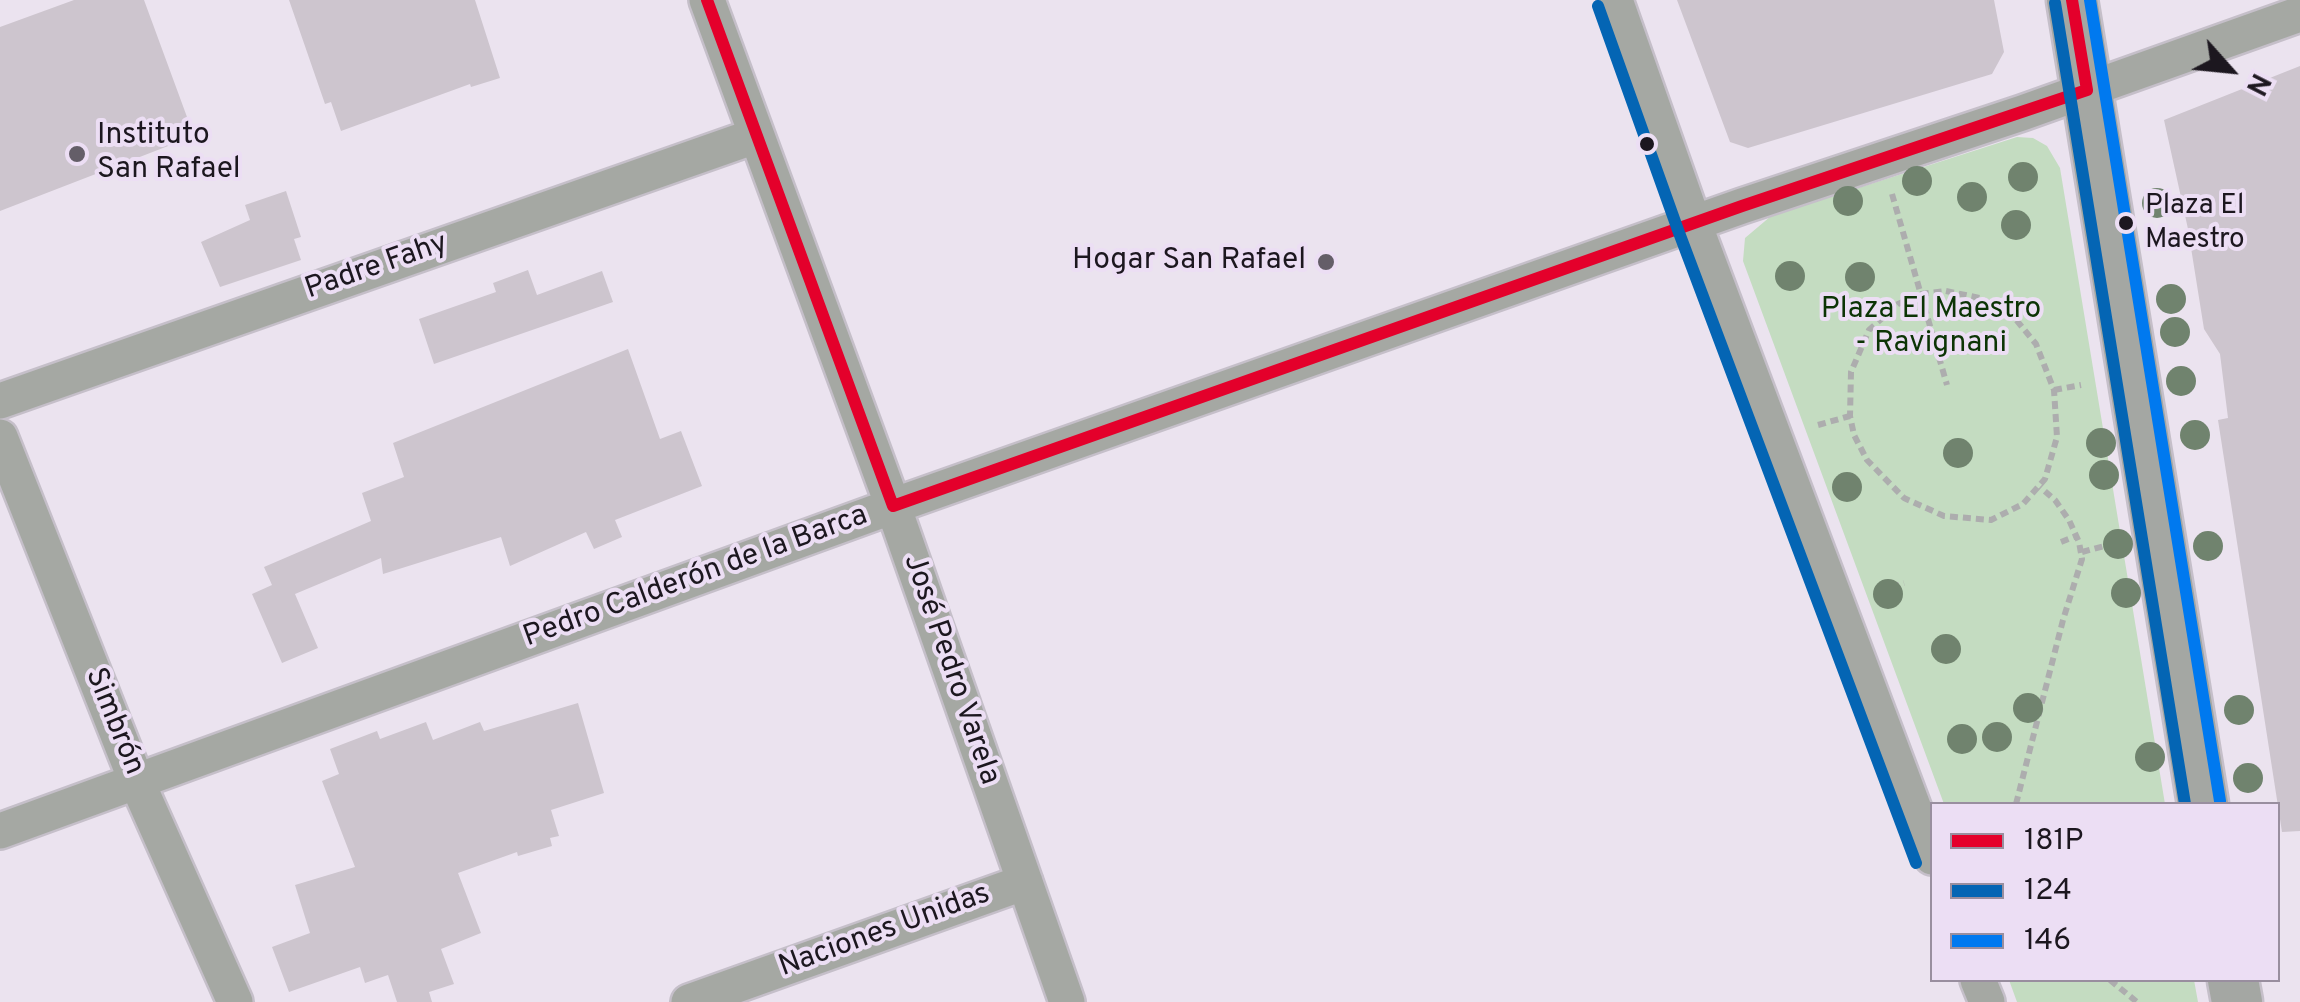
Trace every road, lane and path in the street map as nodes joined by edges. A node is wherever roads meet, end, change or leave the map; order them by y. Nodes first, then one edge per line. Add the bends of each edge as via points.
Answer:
1 (707, 0) edge
2 (1616, 0) edge
3 (2072, 0) edge
4 (2300, 14) edge
5 (2088, 90) junction
6 (754, 136) junction
7 (1892, 193) dead end
8 (1694, 224) junction
9 (1921, 294) junction
10 (2081, 384) dead end
11 (1948, 385) dead end
12 (2054, 390) junction
13 (0, 401) edge
14 (1850, 416) junction
15 (1818, 426) dead end
16 (0, 437) edge
17 (2040, 487) junction
18 (893, 506) junction
19 (2076, 536) junction
20 (2061, 542) dead end
21 (2108, 545) dead end
22 (2082, 552) junction
23 (1904, 583) dead end
24 (1879, 591) dead end
25 (136, 780) junction
26 (2017, 802) edge
27 (2203, 802) edge
28 (0, 831) edge
29 (1930, 852) edge
30 (1025, 882) junction
31 (2112, 982) edge
32 (235, 1002) edge
33 (689, 1002) edge
34 (1067, 1002) edge
35 (2136, 1002) edge

1 - 6 street, José Pedro Varela
2 - 8 street
3 - 5 main road
4 - 5 street, Pedro Calderón de la Barca
5 - 8 street, Pedro Calderón de la Barca
5 - 27 main road
6 - 13 street, Padre Fahy
6 - 18 street, José Pedro Varela
7 - 9 path
8 - 18 street, Pedro Calderón de la Barca
8 - 29 street
9 - 11 path
9 - 12 path via 1969,294 2012,316 2036,344
9 - 14 path via 1886,313 1862,340 1851,372
10 - 12 path
12 - 17 path via 2057,437
14 - 15 path
14 - 17 path via 1860,446 1884,480 1935,514 1991,520
16 - 25 street, Simbrón
17 - 19 path
18 - 25 street, Pedro Calderón de la Barca
18 - 30 street, José Pedro Varela
19 - 20 path
19 - 22 path
21 - 22 path
22 - 26 path
23 - 24 path
25 - 28 street, Pedro Calderón de la Barca
25 - 32 street, Simbrón
30 - 33 street, Naciones Unidas
30 - 34 street, José Pedro Varela
31 - 35 path

